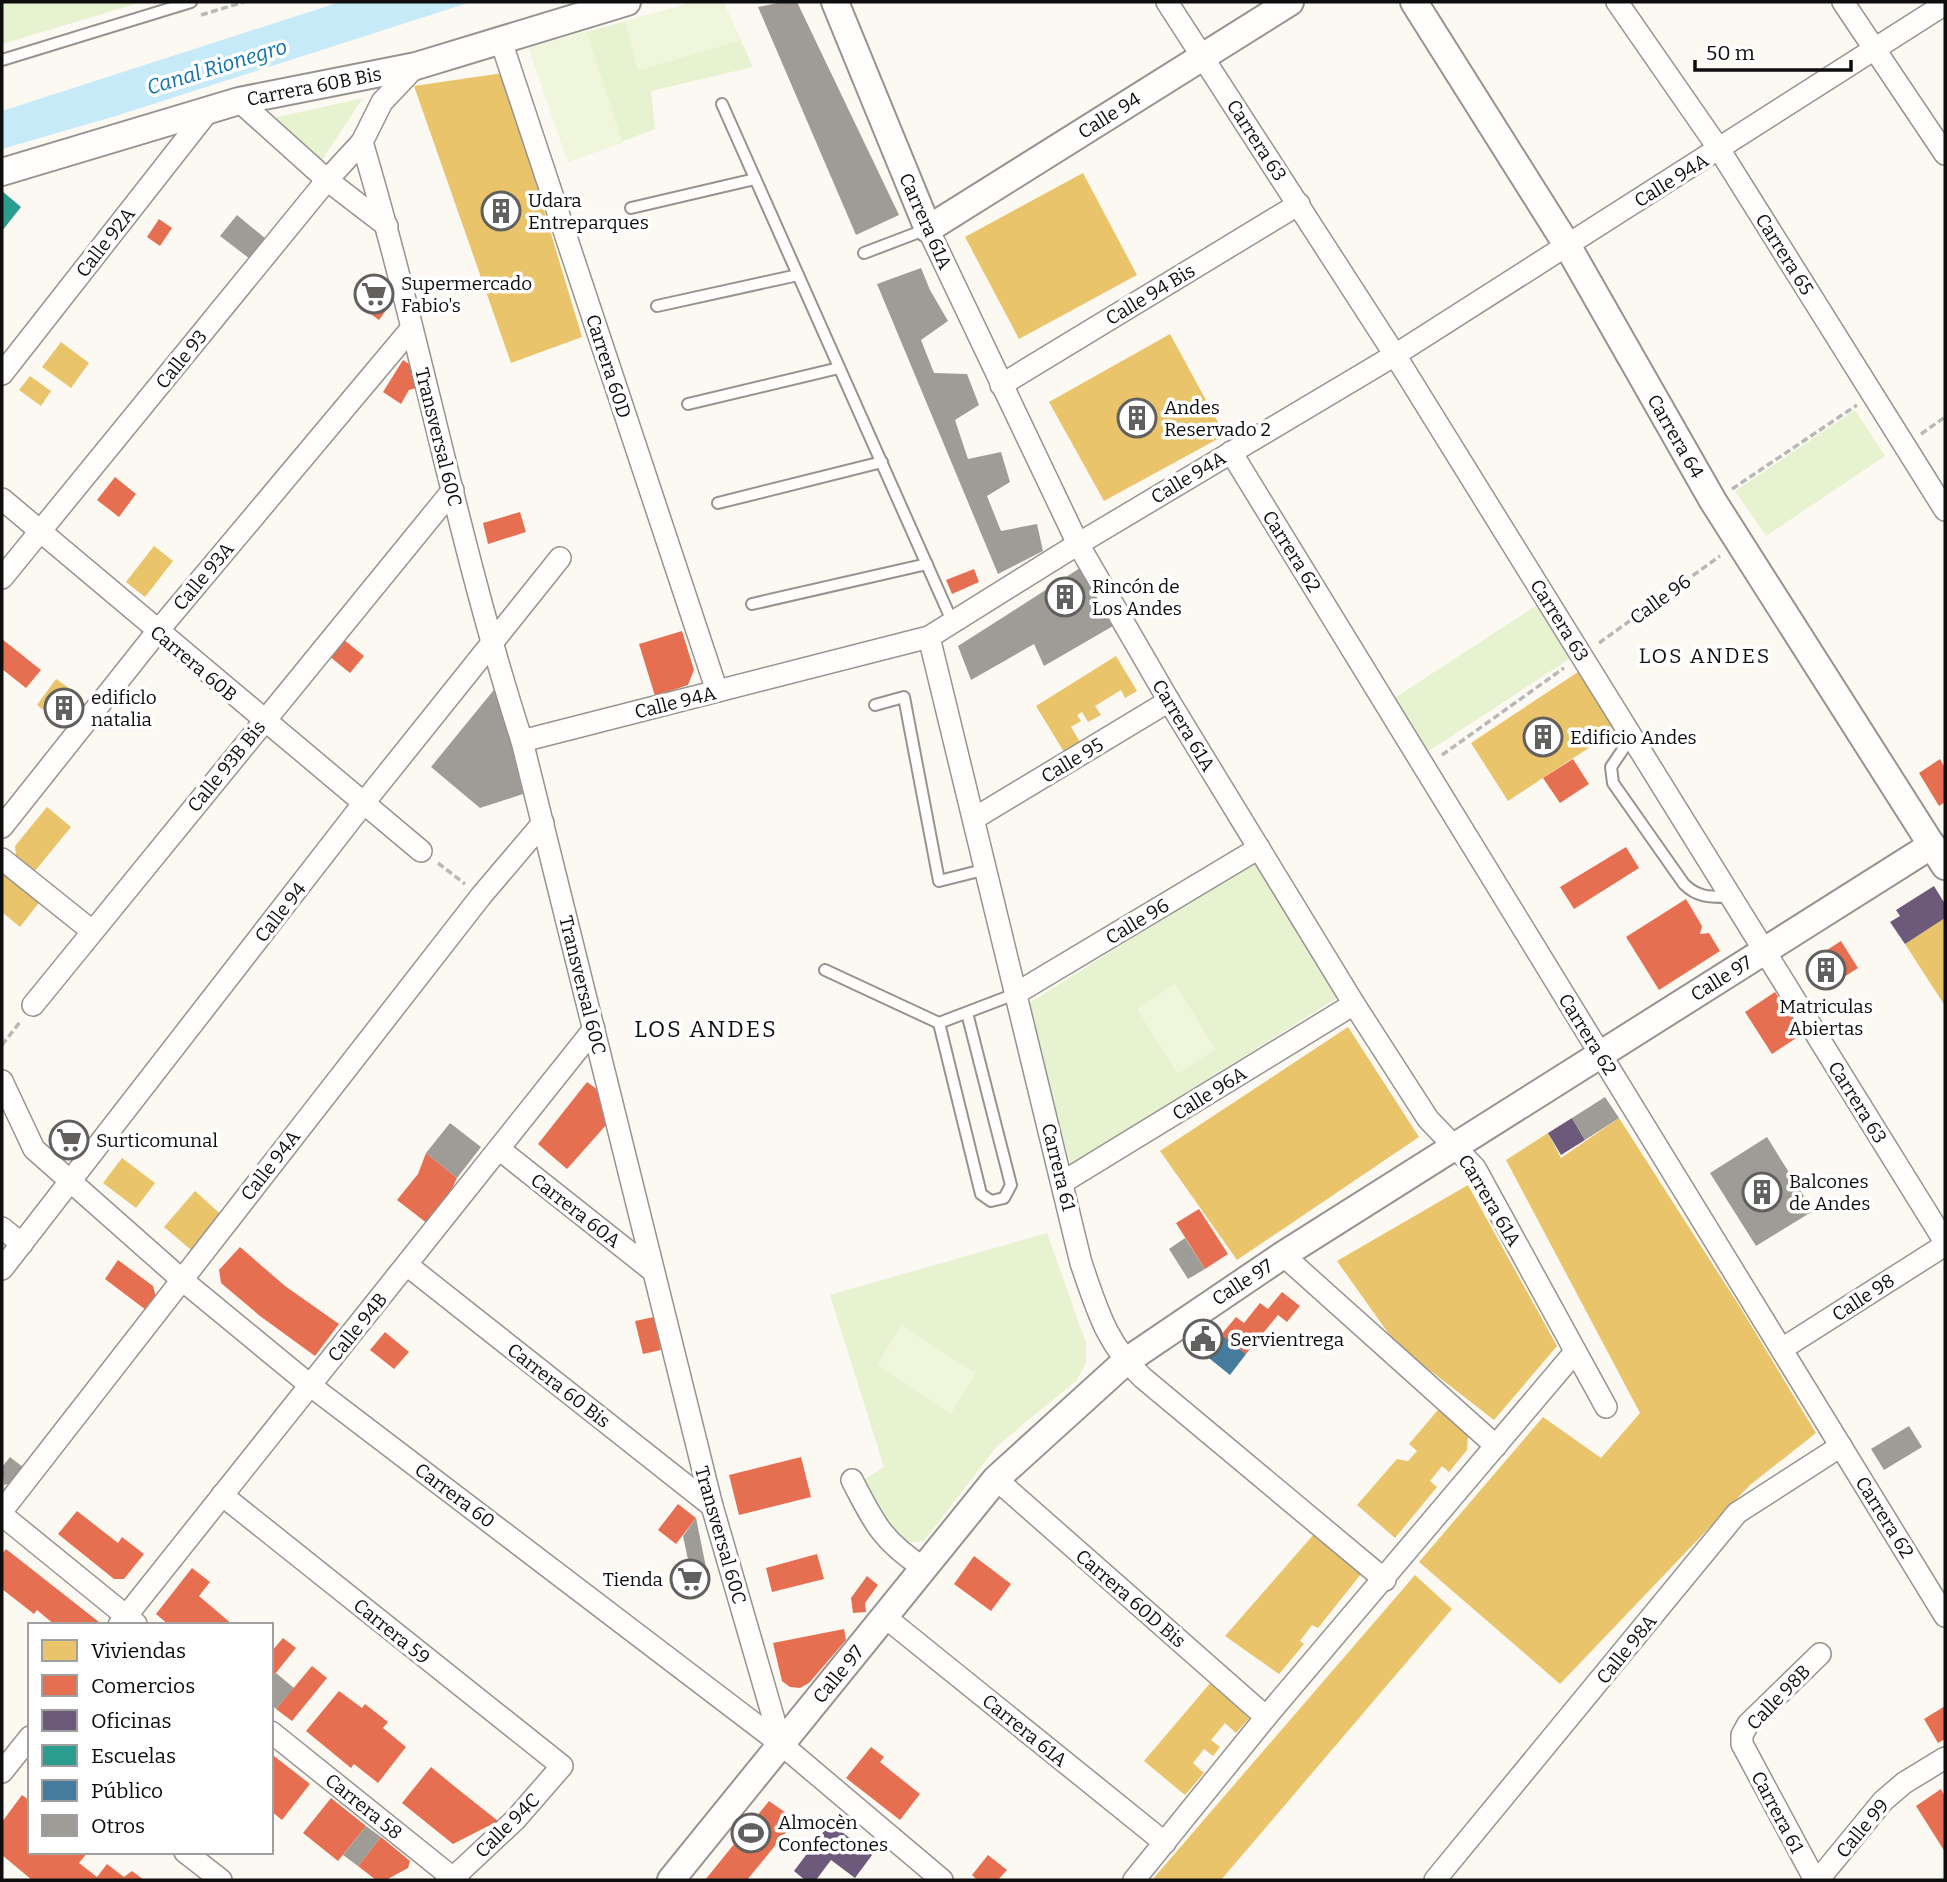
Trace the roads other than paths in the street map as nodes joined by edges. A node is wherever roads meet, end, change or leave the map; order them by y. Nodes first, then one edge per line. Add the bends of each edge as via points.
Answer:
1 (191, 2) edge
2 (628, 2) edge
3 (835, 2) edge
4 (1167, 2) edge
5 (1290, 2) edge
6 (1414, 2) edge
7 (1617, 2) edge
8 (1843, 2) edge
9 (1945, 5) edge
10 (501, 41) junction
11 (1877, 48) junction
12 (1202, 57) junction
13 (2, 60) edge
14 (416, 66) junction
15 (239, 101) junction
16 (722, 104) dead end
17 (209, 110) junction
18 (362, 142) junction
19 (1719, 149) junction
20 (1945, 155) edge
21 (2, 172) edge
22 (327, 180) junction
23 (755, 180) junction
24 (1298, 204) junction
25 (631, 208) dead end
26 (387, 226) junction
27 (928, 229) junction
28 (1567, 245) junction
29 (864, 253) dead end
30 (798, 275) junction
31 (657, 306) dead end
32 (411, 329) junction
33 (1395, 355) junction
34 (839, 368) junction
35 (2, 374) edge
36 (1001, 385) junction
37 (688, 404) dead end
38 (1231, 452) junction
39 (882, 462) junction
40 (453, 491) junction
41 (2, 499) edge
42 (718, 503) dead end
43 (1945, 510) edge
44 (40, 531) junction
45 (1078, 544) junction
46 (561, 558) dead end
47 (927, 564) junction
48 (2, 578) edge
49 (752, 604) dead end
50 (952, 621) junction
51 (157, 632) junction
52 (929, 637) junction
53 (490, 642) junction
54 (717, 691) junction
55 (1169, 701) junction
56 (875, 705) dead end
57 (263, 720) junction
58 (1632, 736) junction
59 (522, 741) junction
60 (363, 804) junction
61 (975, 818) junction
62 (542, 823) junction
63 (2, 827) edge
64 (1259, 848) junction
65 (1941, 849) edge
66 (421, 850) road end
67 (2, 859) edge
68 (987, 869) junction
69 (1731, 897) junction
70 (92, 930) junction
71 (1764, 951) junction
72 (825, 971) dead end
73 (1016, 994) junction
74 (1354, 1003) junction
75 (33, 1005) road end
76 (967, 1013) junction
77 (939, 1023) junction
78 (594, 1029) junction
79 (1601, 1054) junction
80 (2, 1081) edge
81 (1457, 1145) junction
82 (499, 1149) junction
83 (1063, 1182) junction
84 (71, 1184) junction
85 (2, 1228) edge
86 (22, 1244) junction
87 (1945, 1244) edge
88 (1283, 1255) junction
89 (407, 1265) junction
90 (2, 1269) edge
91 (653, 1271) junction
92 (181, 1279) junction
93 (1782, 1349) junction
94 (1575, 1352) junction
95 (1125, 1362) junction
96 (311, 1385) junction
97 (1606, 1408) dead end
98 (1496, 1446) junction
99 (1841, 1446) junction
100 (996, 1479) junction
101 (852, 1480) dead end
102 (222, 1495) junction
103 (712, 1506) junction
104 (2, 1513) edge
105 (924, 1568) junction
106 (1385, 1580) junction
107 (1945, 1616) edge
108 (885, 1617) junction
109 (127, 1622) edge
110 (1820, 1654) dead end
111 (1266, 1717) junction
112 (273, 1734) edge
113 (28, 1740) edge
114 (1742, 1744) joint
115 (781, 1745) junction
116 (1945, 1758) edge
117 (562, 1766) joint
118 (2, 1772) edge
119 (1165, 1843) junction
120 (188, 1854) edge
121 (453, 1879) edge
122 (221, 1880) edge
123 (671, 1880) edge
124 (942, 1880) edge
125 (1134, 1880) edge
126 (1435, 1880) edge
127 (1816, 1880) edge

1 - 13 lane
2 - 10 street, Carrera 60B Bis
3 - 27 street, Carrera 61A
4 - 12 street, Carrera 63
5 - 12 street, Calle 94
6 - 28 street, Carrera 64
7 - 19 street, Carrera 65
8 - 11 street
9 - 11 street, Calle 94A
10 - 14 street, Carrera 60B Bis
10 - 54 street, Carrera 60D
11 - 19 street, Calle 94A
11 - 20 street
12 - 24 street, Carrera 63
12 - 27 street, Calle 94
14 - 15 street, Carrera 60B Bis
14 - 18 street via 382,102
15 - 17 street, Carrera 60B Bis
15 - 22 street
16 - 23 lane
17 - 21 street, Carrera 60B Bis
17 - 35 street, Calle 92A
18 - 22 street, Calle 93
18 - 26 street, Transversal 60C
19 - 28 street, Calle 94A
19 - 43 street, Carrera 65
22 - 26 street
22 - 44 street, Calle 93
23 - 25 lane
23 - 30 lane
24 - 33 street, Carrera 63
24 - 36 street, Calle 94 Bis
26 - 32 street, Transversal 60C
27 - 29 lane
27 - 36 street, Carrera 61A
28 - 33 street, Calle 94A
28 - 65 street, Carrera 64 via 1713,501
30 - 31 lane
30 - 34 lane
32 - 40 street, Transversal 60C
32 - 51 street, Calle 93A
33 - 38 street, Calle 94A
33 - 58 street, Carrera 63
34 - 37 lane
34 - 39 lane
36 - 45 street, Carrera 61A
38 - 45 street, Calle 94A
38 - 79 street, Carrera 62
39 - 42 lane
39 - 47 lane
40 - 53 street, Transversal 60C
40 - 57 street, Calle 93B Bis
41 - 44 street, Carrera 60B
44 - 48 street, Calle 93
44 - 51 street, Carrera 60B
45 - 50 street, Calle 94A
45 - 55 street, Carrera 61A
46 - 53 street, Calle 94
47 - 49 lane
47 - 50 lane
50 - 52 street, Calle 94A
51 - 57 street, Carrera 60B
51 - 63 street, Calle 93A
52 - 54 street, Calle 94A
52 - 61 street, Carrera 61
53 - 59 street, Transversal 60C
53 - 60 street, Calle 94
54 - 59 street, Calle 94A
55 - 61 street, Calle 95
55 - 64 street, Carrera 61A
56 - 68 lane via 904,697 939,880
57 - 60 street, Carrera 60B
57 - 70 street, Calle 93B Bis
58 - 69 street, Carrera 63
58 - 69 lane via 1611,767 1613,782 1693,893 1706,898
59 - 62 street, Transversal 60C
60 - 66 street, Carrera 60B
60 - 84 street, Calle 94
61 - 68 street, Carrera 61
62 - 78 street, Transversal 60C
62 - 92 street, Calle 94A
64 - 73 street, Calle 96
64 - 74 street, Carrera 61A
65 - 71 street, Calle 97
67 - 70 street
68 - 73 street, Carrera 61
69 - 71 street, Carrera 63
70 - 75 street, Calle 93B Bis
71 - 79 street, Calle 97
71 - 87 street, Carrera 63
72 - 77 lane
73 - 76 lane
73 - 83 street, Carrera 61
74 - 81 street, Carrera 61A via 1428,1119
74 - 83 street, Calle 96A
76 - 77 lane
76 - 77 lane via 1011,1185 1004,1198 991,1202 981,1194
78 - 82 street, Calle 94B
78 - 91 street, Transversal 60C
79 - 81 street, Calle 97
79 - 93 street, Carrera 62
80 - 84 street, Carrera 60 via 34,1149
81 - 88 street, Calle 97
81 - 94 street, Carrera 61A via 1475,1168
82 - 89 street, Calle 94B
82 - 91 street, Carrera 60A
83 - 95 street, Carrera 61 via 1081,1263 1105,1333
84 - 86 street, Calle 94
84 - 92 street, Carrera 60
85 - 86 street
86 - 90 street, Calle 94
87 - 93 street, Calle 98
88 - 95 street, Calle 97
88 - 98 street
89 - 96 street, Calle 94B
89 - 103 street, Carrera 60 Bis
91 - 103 street, Transversal 60C
92 - 96 street, Carrera 60
92 - 104 street, Calle 94A
93 - 99 street, Carrera 62
94 - 97 street, Carrera 61A
94 - 98 street
95 - 100 street, Calle 97
95 - 106 street, Carrera 61
96 - 102 street, Calle 94B
96 - 115 street, Carrera 60
98 - 106 street
99 - 107 street, Carrera 62
99 - 126 street, Calle 98A via 1737,1513
100 - 105 street, Calle 97
100 - 111 street, Carrera 60D Bis
101 - 105 street via 874,1523 896,1550
102 - 109 street, Calle 94B
102 - 117 street, Carrera 59
103 - 115 street, Transversal 60C
104 - 109 street
105 - 108 street, Calle 97
106 - 111 street
108 - 115 street, Calle 97
108 - 119 street, Carrera 61A
110 - 114 street, Calle 98B via 1748,1724
111 - 119 street
112 - 121 street, Carrera 58
113 - 118 street
114 - 127 street, Carrera 61
115 - 123 street, Calle 97
115 - 124 street, Carrera 60
116 - 127 street, Calle 99 via 1883,1801
117 - 121 street, Calle 94C via 515,1820
119 - 125 street
120 - 122 street

